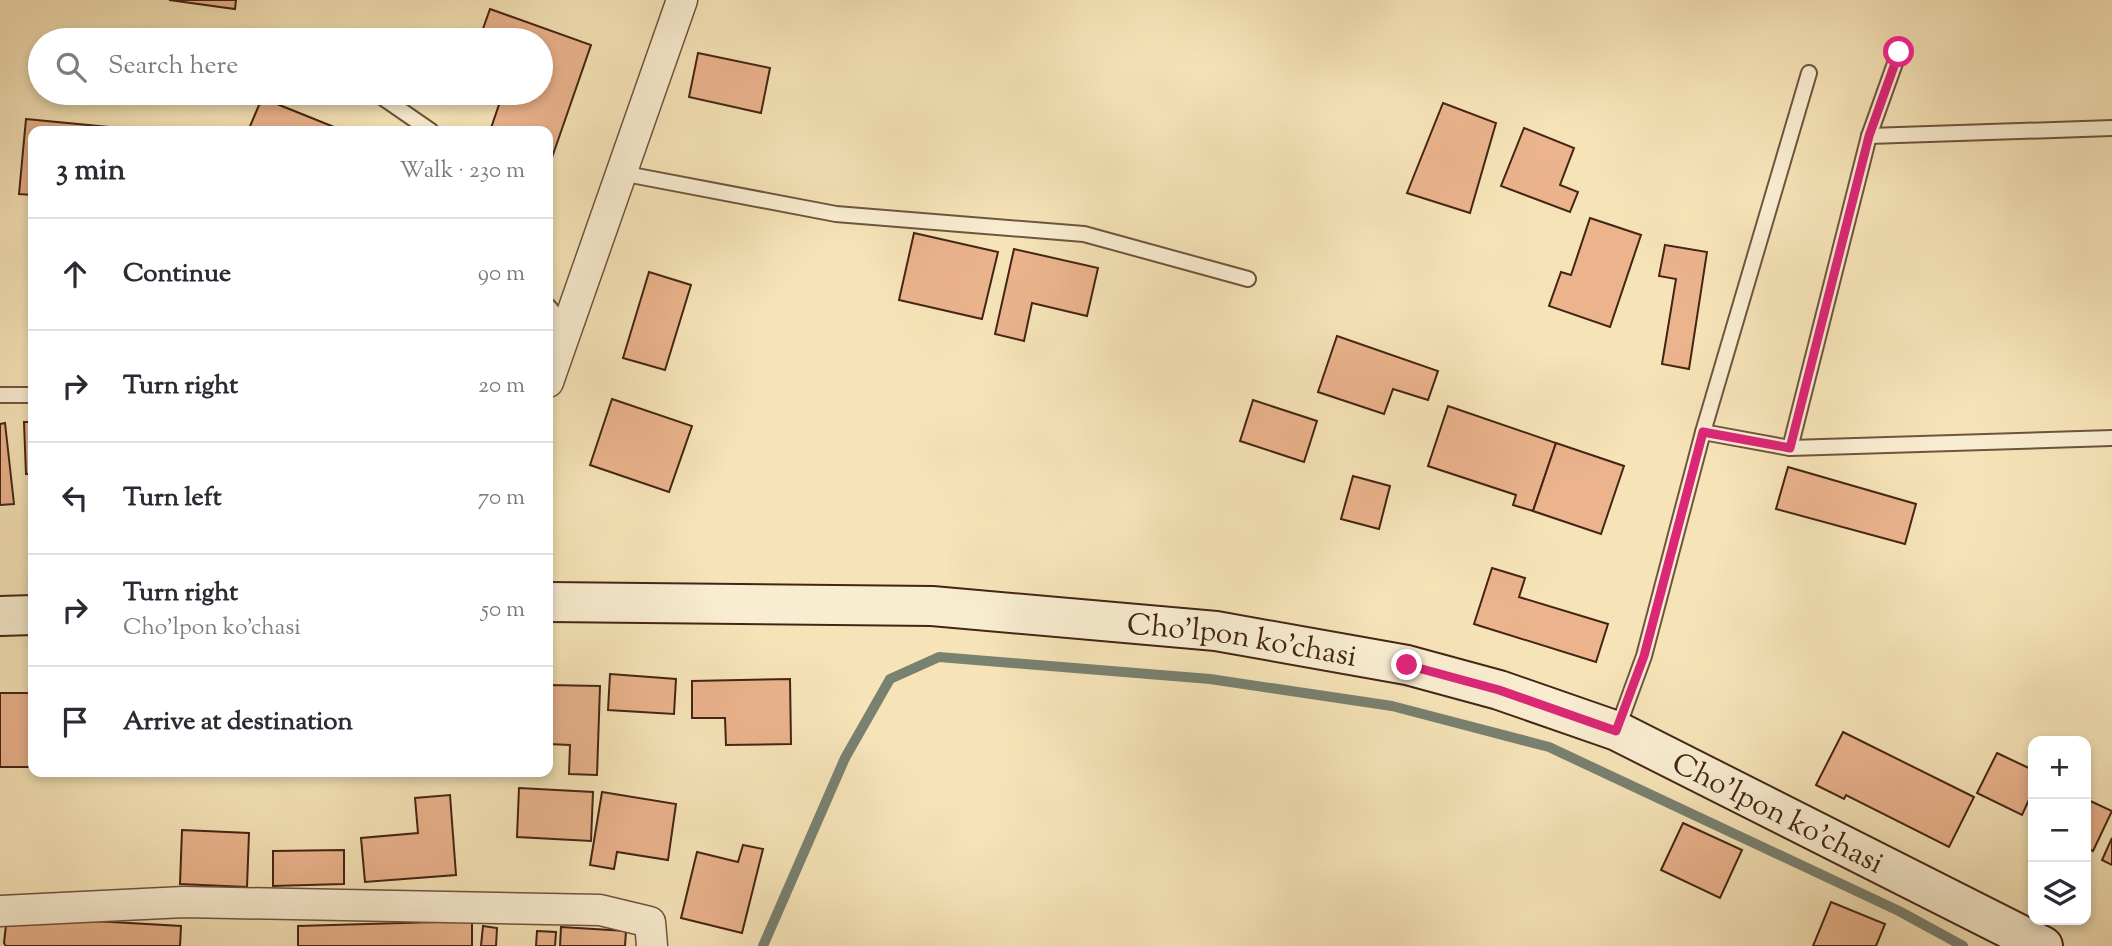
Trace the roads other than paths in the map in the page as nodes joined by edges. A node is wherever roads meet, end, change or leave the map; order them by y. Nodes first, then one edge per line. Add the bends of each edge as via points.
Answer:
1 (682, 0) edge
2 (1899, 52) dead end
3 (1809, 73) dead end
4 (393, 105) edge
5 (424, 126) edge
6 (2112, 128) edge
7 (1869, 136) junction
8 (621, 173) junction
9 (1248, 279) dead end
10 (557, 317) edge
11 (553, 346) edge
12 (0, 395) edge
13 (28, 395) edge
14 (1703, 432) junction
15 (2112, 438) edge
16 (1790, 448) junction
17 (553, 602) edge
18 (28, 615) edge
19 (0, 616) edge
20 (1616, 731) junction
21 (0, 911) edge
22 (652, 946) edge
23 (2043, 946) edge

1 - 8 street
2 - 7 lane
3 - 14 lane
4 - 5 lane
6 - 7 lane
7 - 16 lane
8 - 9 lane via 836,214 1084,234
8 - 10 street
10 - 11 street
12 - 13 lane
14 - 16 lane
14 - 20 lane via 1644,656
15 - 16 lane
17 - 20 main road, Cho'lpon ko'chasi via 932,606 1216,631 1407,665 1499,690
18 - 19 main road
20 - 23 main road, Cho'lpon ko'chasi
21 - 22 street via 184,902 600,910 650,922

